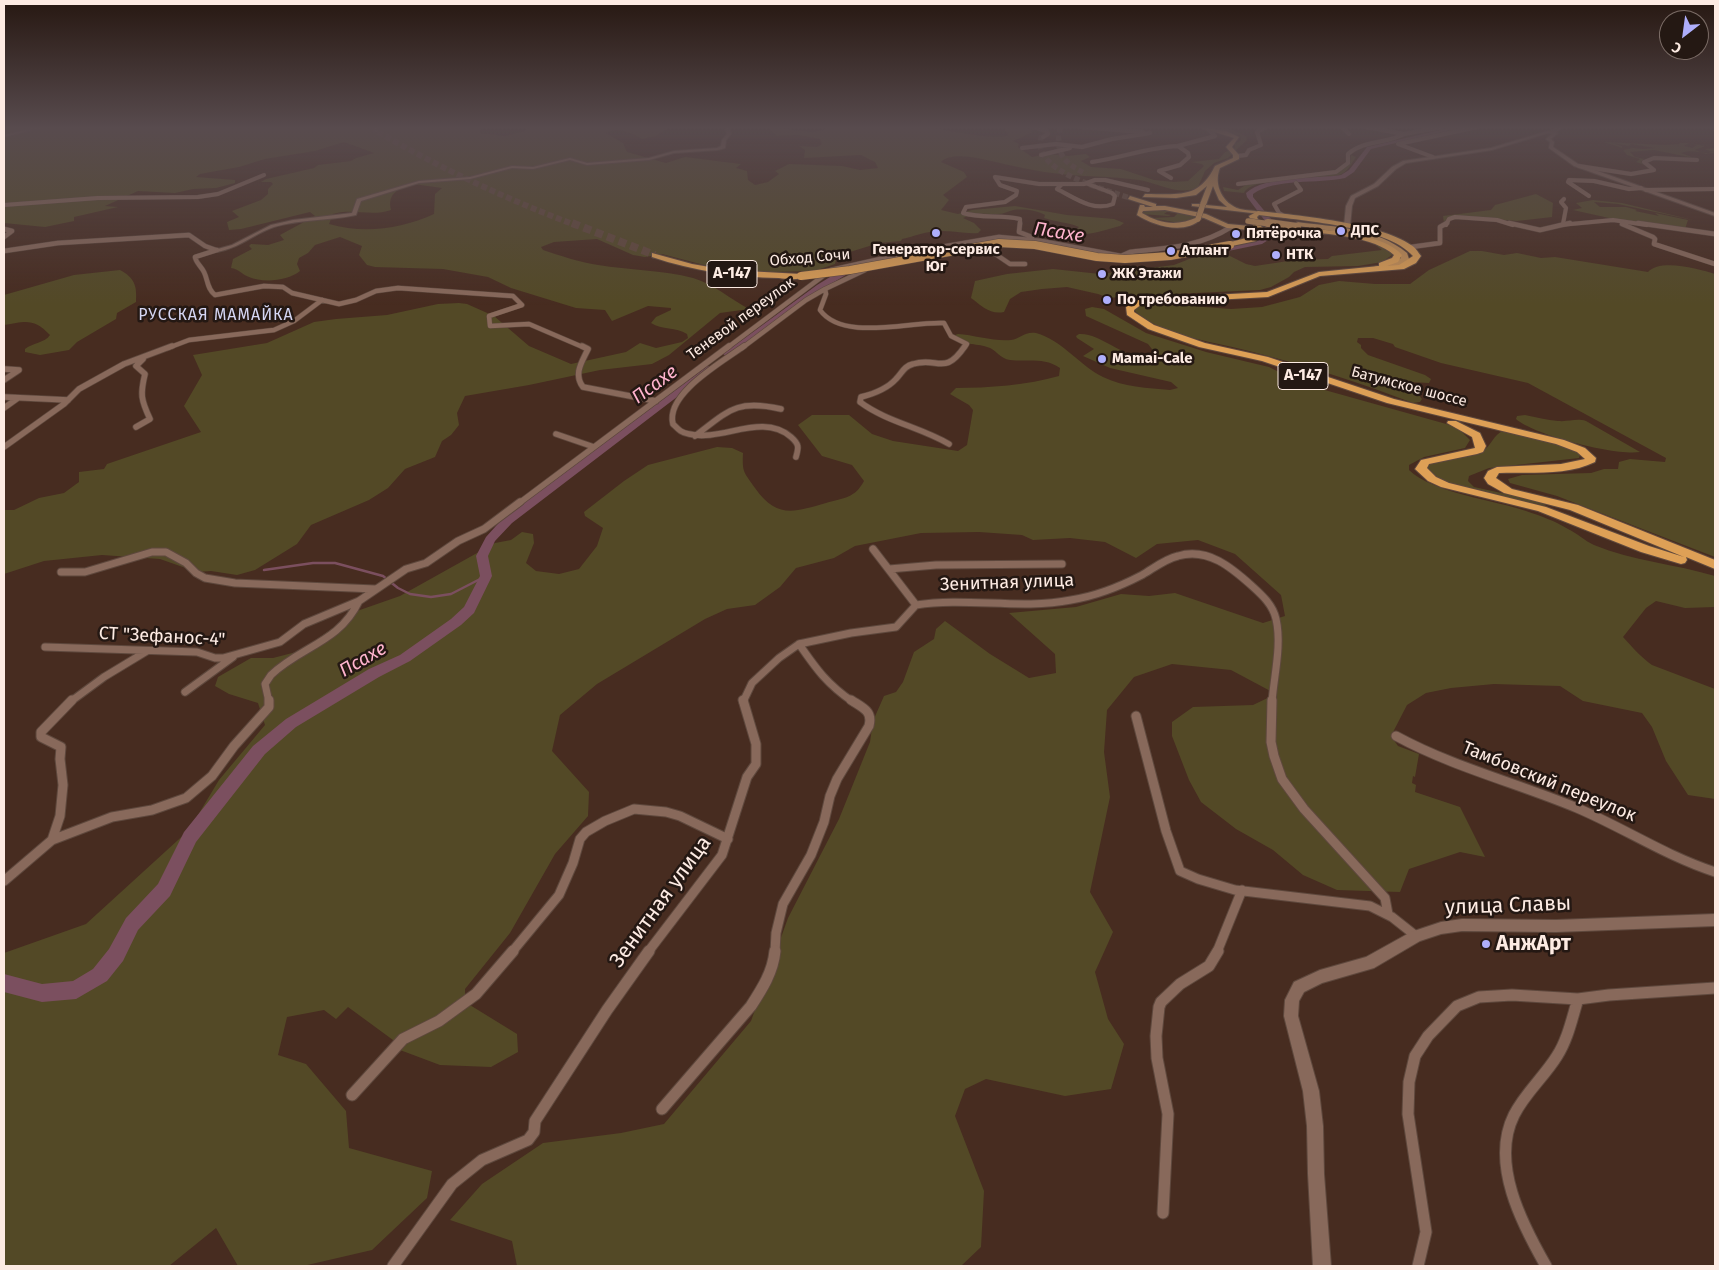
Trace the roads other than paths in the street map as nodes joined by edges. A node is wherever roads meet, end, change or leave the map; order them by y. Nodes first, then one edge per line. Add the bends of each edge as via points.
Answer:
1 (232, 186) edge
2 (402, 186) edge
3 (1004, 186) edge
4 (1060, 186) edge
5 (1094, 186) edge
6 (1119, 186) edge
7 (1203, 186) edge
8 (1210, 186) edge
9 (1216, 186) edge
10 (1298, 186) edge
11 (1374, 186) edge
12 (1575, 186) edge
13 (1618, 186) edge
14 (1635, 186) edge
15 (1643, 189) junction
16 (1715, 189) edge
17 (1140, 196) junction
18 (1589, 196) dead end
19 (1564, 199) dead end
20 (4, 205) edge
21 (1142, 210) junction
22 (1177, 210) junction
23 (1258, 213) junction
24 (1715, 215) edge
25 (1248, 217) junction
26 (1285, 218) junction
27 (1613, 220) junction
28 (1348, 223) junction
29 (1563, 224) junction
30 (1297, 225) junction
31 (1233, 227) junction
32 (1260, 229) junction
33 (4, 230) edge
34 (1275, 230) junction
35 (1715, 234) edge
36 (4, 237) edge
37 (1030, 240) junction
38 (1040, 241) junction
39 (1375, 241) junction
40 (1401, 242) junction
41 (1230, 245) junction
42 (1424, 246) junction
43 (985, 247) junction
44 (1411, 247) junction
45 (218, 250) junction
46 (4, 251) edge
47 (1417, 254) junction
48 (655, 256) tunnel mouth
49 (1025, 264) dead end
50 (1715, 264) edge
51 (1337, 272) junction
52 (823, 276) junction
53 (840, 280) junction
54 (825, 289) junction
55 (322, 300) junction
56 (153, 352) junction
57 (4, 369) edge
58 (4, 380) edge
59 (4, 397) edge
60 (18, 398) junction
61 (68, 400) junction
62 (656, 400) junction
63 (4, 408) edge
64 (781, 409) dead end
65 (136, 427) dead end
66 (1501, 428) junction
67 (556, 434) dead end
68 (695, 436) junction
69 (948, 444) dead end
70 (1481, 446) junction
71 (4, 447) edge
72 (594, 447) junction
73 (796, 457) dead end
74 (873, 548) dead end
75 (1664, 550) junction
76 (1062, 564) dead end
77 (1715, 565) edge
78 (890, 569) junction
79 (1715, 569) edge
80 (61, 572) dead end
81 (378, 587) junction
82 (359, 601) junction
83 (916, 605) junction
84 (799, 644) junction
85 (45, 647) dead end
86 (147, 651) junction
87 (234, 655) junction
88 (185, 692) dead end
89 (1136, 716) dead end
90 (1396, 736) dead end
91 (728, 839) junction
92 (52, 840) junction
93 (1715, 872) edge
94 (4, 881) edge
95 (1242, 890) junction
96 (1388, 914) junction
97 (1715, 920) edge
98 (1416, 936) junction
99 (1715, 988) edge
100 (1578, 999) junction
101 (352, 1095) dead end
102 (662, 1109) dead end
103 (1163, 1213) dead end
104 (393, 1266) edge
105 (1322, 1266) edge
106 (1418, 1266) edge
107 (1546, 1266) edge

1 - 20 street via 206,196 53,200
2 - 45 street via 359,200 354,214 272,226 243,243
3 - 38 street, Теневой переулок via 1018,191 1016,195 1005,202 966,207 963,213 979,216 1014,213 1020,216 1019,232
4 - 5 street via 1057,189 1096,207 1113,204 1116,196
6 - 17 street
7 - 17 main road via 1196,193
8 - 21 main road, bridge via 1198,219 1190,224 1167,224 1142,216 1139,212
9 - 25 main road via 1223,203
10 - 26 street via 1301,190 1274,204
11 - 28 street via 1353,197
12 - 18 street
13 - 15 street
14 - 15 street
15 - 16 street
15 - 24 street
17 - 21 main road
17 - 22 main road
17 - 25 main road
19 - 29 street via 1561,202 1566,208
21 - 22 main road, А-147
22 - 25 main road
22 - 31 main road, А-147 via 1206,216
23 - 25 main road
23 - 26 highway
23 - 32 highway via 1253,216
25 - 30 main road, bridge
26 - 28 highway
26 - 34 highway via 1284,228
27 - 29 street
27 - 35 street
27 - 50 street via 1648,234 1655,239 1652,243
28 - 40 highway
29 - 42 street via 1540,230 1497,220 1455,216 1440,227 1440,243
30 - 39 main road, Батумское шоссе / А-147
30 - 51 main road, Батумское шоссе / А-147 via 1377,238 1397,247 1406,256 1400,263 1383,268
31 - 32 main road, А-147
31 - 38 street, Теневой переулок via 1199,243 1121,256
31 - 41 main road via 1249,235
32 - 34 highway, А-147
32 - 41 highway, Обход Сочи / А-147 via 1253,239
33 - 36 street via 12,231
34 - 39 highway, А-147
37 - 38 street, Теневой переулок
37 - 43 street, bridge via 1027,246
37 - 52 street, Теневой переулок via 1000,237 975,240 864,262 831,270
39 - 70 highway, Батумское шоссе / А-147 via 1393,248 1398,253 1397,258 1375,266 1315,271 1262,291 1135,298 1123,302 1120,312 1144,328 1177,341 1267,363 1452,423 1476,434
40 - 42 street
40 - 44 highway
41 - 48 highway, Обход Сочи / А-147, bridge via 1170,256 1126,259 1035,245 999,243 801,276 733,274
42 - 44 street
42 - 47 street
43 - 49 street via 1010,264
43 - 53 street via 878,267
44 - 47 highway
45 - 46 street via 208,249 189,235 58,242
45 - 55 street via 195,257 213,294 274,286
47 - 51 highway, А-147 via 1413,261 1401,267
51 - 66 highway, Батумское шоссе / А-147 via 1313,275 1274,292 1145,301 1131,306 1129,311 1139,321 1186,340 1265,359 1390,401
52 - 53 street
52 - 62 street, Теневой переулок
53 - 54 street
54 - 68 street via 678,398 672,410 675,428
54 - 69 street via 820,310 833,321 874,330 926,322 944,323 951,336 968,344 952,362 942,366 920,364 906,367 892,382 859,399 894,422
55 - 56 street via 294,322 274,330 189,340
55 - 62 street via 339,304 376,291 398,288 513,296 522,305 489,316 489,325 529,324 588,349 577,371 578,382 583,387
56 - 61 street via 108,371
56 - 65 street via 136,364 145,374 142,402 150,419
57 - 58 street via 20,370
59 - 60 street
60 - 61 street
60 - 63 street
61 - 71 street
62 - 72 street, Теневой переулок
64 - 68 street via 747,404 730,409
66 - 70 highway via 1489,434
66 - 75 highway, Батумское шоссе / А-147 via 1571,446 1589,454 1591,460 1580,466 1498,470 1490,475 1492,482 1508,490 1574,507
67 - 72 street
68 - 73 street via 771,427 781,430 798,444
70 - 75 highway, Батумское шоссе / А-147 via 1473,452 1425,462 1421,469 1445,485 1542,509
72 - 81 street, Теневой переулок via 484,529 455,542 425,563 406,569
74 - 78 street, Зенитная улица
75 - 77 highway, Батумское шоссе / А-147
75 - 79 highway, Батумское шоссе / А-147
76 - 78 street
78 - 83 street, Зенитная улица
80 - 81 street via 85,572 152,552 166,552 205,578
81 - 82 street, СТ "Зефанос-4"
82 - 87 street, СТ "Зефанос-4" via 304,624 280,642
82 - 92 street via 348,624 275,671 266,682 265,688 271,700 269,707 212,776 191,794 174,804 112,817
83 - 84 street via 896,627
83 - 96 street, Зенитная улица via 965,601 1066,601 1123,584 1164,561 1186,554 1204,554 1220,560 1264,599 1278,626 1269,728 1279,773 1301,806 1385,898
84 - 91 street, Зенитная улица via 752,683 743,701 756,744 756,764 747,777
84 - 102 street via 834,689 868,712 871,718 869,726 837,779 811,855 783,904 776,933 774,963 763,987
85 - 86 street, СТ "Зефанос-4"
86 - 87 street, СТ "Зефанос-4" via 197,652 215,658
86 - 92 street via 63,707 42,732 41,736 61,747 64,786 60,816
87 - 88 street
89 - 95 street via 1166,831 1180,871
90 - 93 street, Тамбовский переулок via 1462,766 1589,813 1672,856
91 - 101 street via 680,816 634,810 586,832 580,839 559,895 497,971 476,994 439,1022 403,1039
91 - 104 street, Зенитная улица via 722,855 607,1010 535,1121 528,1140 482,1160 452,1184
92 - 94 street
95 - 96 street via 1356,904 1374,907
95 - 103 street via 1213,961 1180,984 1159,1007 1157,1058 1168,1114
96 - 98 street
97 - 98 street, улица Славы via 1556,926 1462,925
98 - 105 street, улица Славы via 1369,963 1303,983 1292,1000 1292,1025 1310,1091 1315,1126
99 - 100 street
100 - 106 street via 1512,995 1479,997 1457,1006 1428,1036 1415,1056 1409,1082 1408,1114 1426,1232
100 - 107 street via 1559,1055 1514,1116 1507,1138 1506,1164 1514,1201

